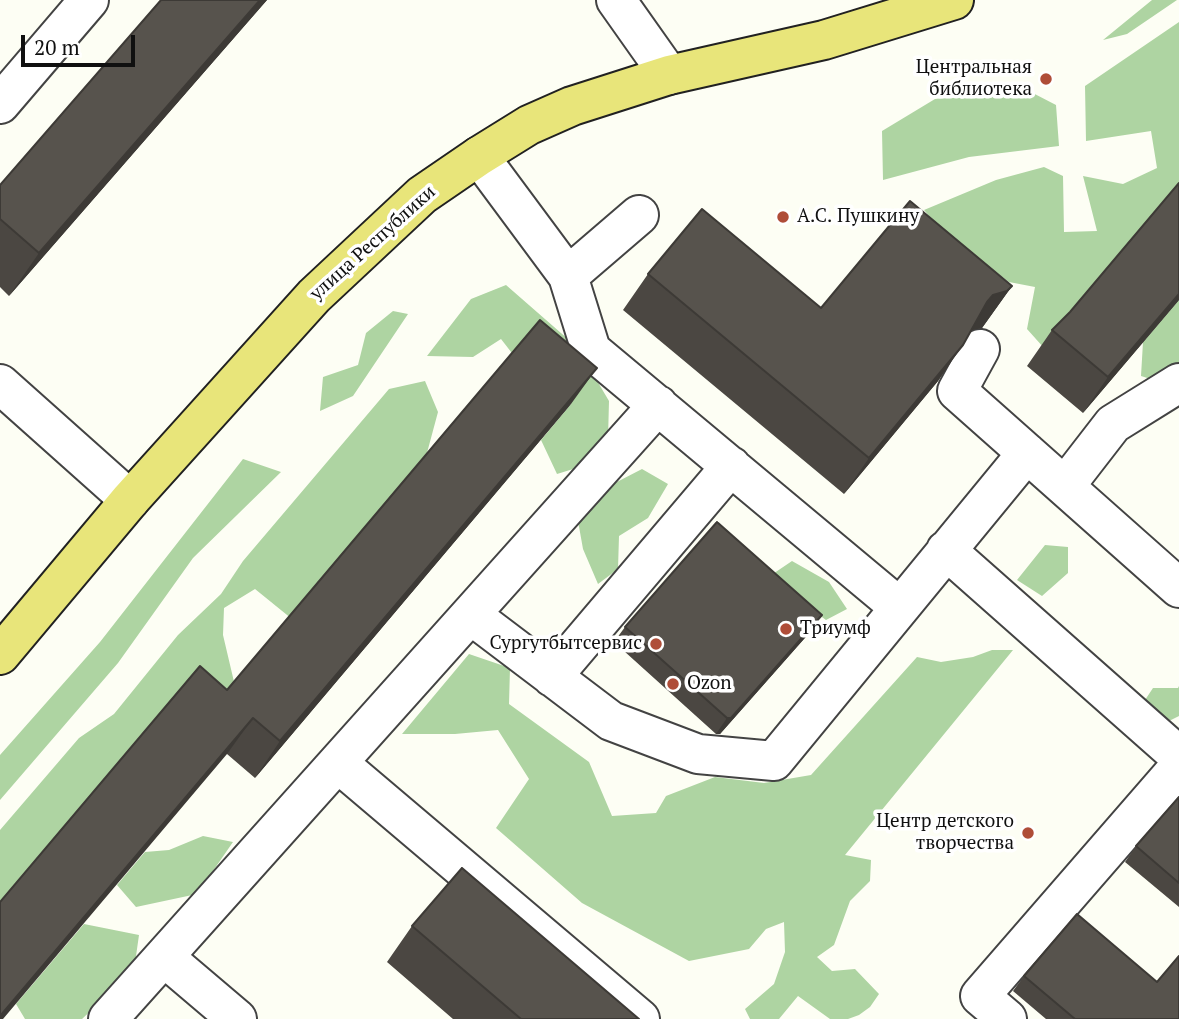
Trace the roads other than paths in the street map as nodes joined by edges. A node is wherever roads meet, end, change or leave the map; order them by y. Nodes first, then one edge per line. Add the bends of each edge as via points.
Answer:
1 (89, 0) edge
2 (615, 0) edge
3 (954, 0) edge
4 (669, 75) junction
5 (0, 104) edge
6 (479, 156) junction
7 (639, 215) dead end
8 (568, 276) junction
9 (980, 349) edge
10 (1179, 383) edge
11 (0, 384) edge
12 (658, 405) junction
13 (1027, 453) junction
14 (731, 466) junction
15 (1065, 486) junction
16 (130, 500) junction
17 (946, 550) junction
18 (1179, 587) edge
19 (899, 607) junction
20 (471, 615) junction
21 (0, 655) edge
22 (552, 677) junction
23 (1179, 756) edge
24 (338, 763) junction
25 (1179, 767) edge
26 (164, 957) junction
27 (108, 1019) edge
28 (237, 1019) edge
29 (640, 1019) edge
30 (1007, 1019) edge

1 - 5 lane
2 - 4 lane
3 - 4 main road, улица Республики via 824,40
4 - 6 main road, улица Республики via 528,125
6 - 8 lane
6 - 16 main road, улица Республики via 422,195 314,296
7 - 8 lane
8 - 12 lane via 591,350
9 - 13 lane via 957,391
10 - 15 lane via 1113,424
11 - 16 lane
12 - 14 lane
12 - 20 lane
13 - 15 lane
13 - 17 lane
14 - 19 lane
14 - 22 lane
15 - 18 lane
16 - 21 main road, улица Республики
17 - 19 lane
17 - 23 lane
19 - 22 lane via 774,761 698,754 611,721
20 - 22 lane
20 - 24 lane
24 - 26 lane
24 - 29 lane
25 - 30 lane via 981,996
26 - 27 lane
26 - 28 lane

